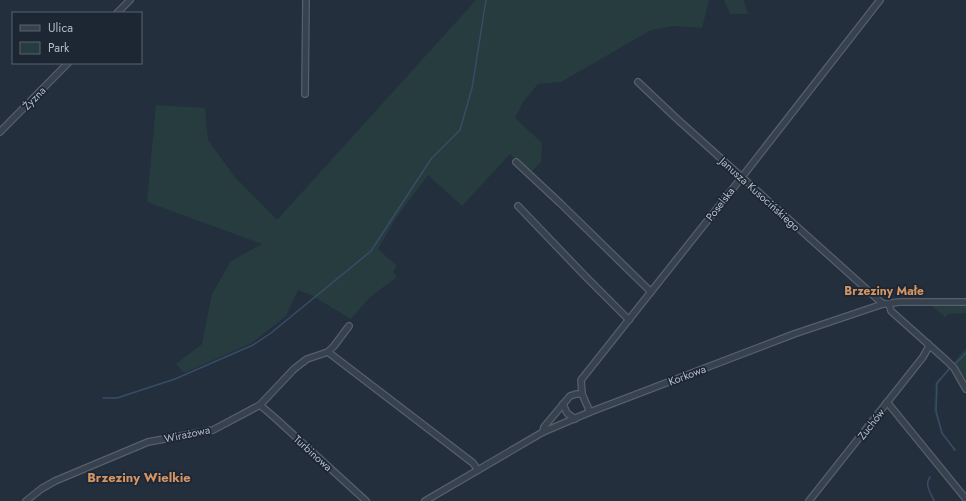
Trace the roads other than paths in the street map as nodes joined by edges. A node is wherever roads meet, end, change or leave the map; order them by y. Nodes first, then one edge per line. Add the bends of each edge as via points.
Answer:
1 (130, 0) edge
2 (306, 0) edge
3 (880, 0) edge
4 (118, 12) edge
5 (67, 64) edge
6 (638, 82) dead end
7 (305, 94) dead end
8 (0, 132) edge
9 (516, 162) dead end
10 (742, 177) junction
11 (518, 206) dead end
12 (650, 292) junction
13 (966, 302) edge
14 (886, 304) junction
15 (629, 320) junction
16 (349, 326) dead end
17 (928, 344) junction
18 (328, 352) junction
19 (966, 389) edge
20 (582, 394) junction
21 (887, 402) junction
22 (563, 404) junction
23 (260, 405) junction
24 (590, 412) junction
25 (574, 419) junction
26 (543, 432) junction
27 (478, 470) junction
28 (966, 499) edge
29 (26, 501) edge
30 (366, 501) edge
31 (425, 501) edge
32 (809, 501) edge

1 - 4 street
2 - 7 street
3 - 10 street, Poselska
5 - 8 street, Żyzna
6 - 10 street, Janusza Kusocińskiego
9 - 12 street
10 - 12 street, Poselska
10 - 14 street, Janusza Kusocińskiego
11 - 15 street
12 - 15 street, Poselska
13 - 14 street, Korkowa
14 - 17 street, Janusza Kusocińskiego
14 - 24 street, Korkowa via 794,334
15 - 20 street, Poselska via 581,380
16 - 18 street, Wirażowa
17 - 19 street, Janusza Kusocińskiego via 954,368
17 - 21 street, Zuchów via 924,357
18 - 23 street, Wirażowa via 307,360 294,369
18 - 27 street via 473,463
20 - 22 street via 573,394
20 - 24 street
21 - 28 street
21 - 32 street, Zuchów
22 - 25 street via 567,413
22 - 26 street via 544,427
23 - 29 street, Wirażowa via 213,430 148,442 55,481
23 - 30 street, Turbinowa
24 - 25 street, Korkowa
25 - 26 street, Korkowa
26 - 27 street, Korkowa
27 - 31 street, Korkowa

